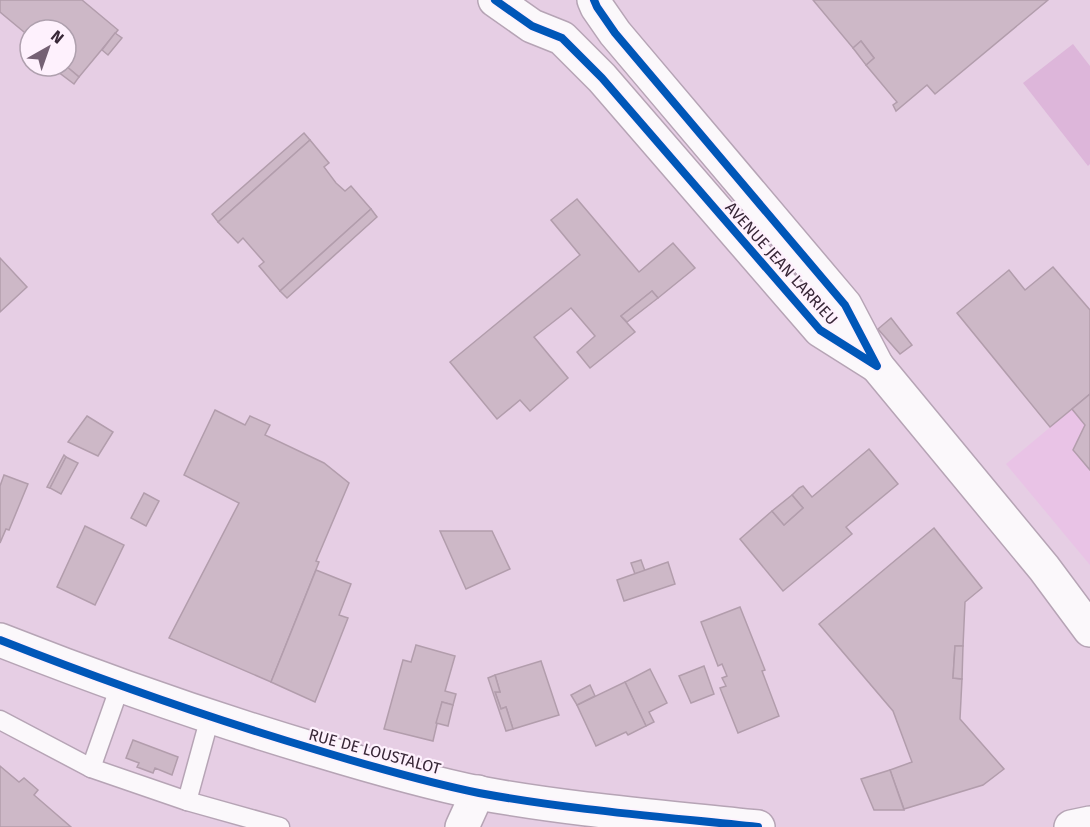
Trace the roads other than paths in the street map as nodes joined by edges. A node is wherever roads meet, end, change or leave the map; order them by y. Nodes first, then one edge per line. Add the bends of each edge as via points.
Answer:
1 (495, 0) edge
2 (594, 0) edge
3 (877, 366) junction
4 (1090, 630) edge
5 (0, 640) edge
6 (120, 686) junction
7 (210, 717) junction
8 (0, 720) edge
9 (91, 768) junction
10 (478, 792) junction
11 (187, 801) junction
12 (1090, 823) edge
13 (280, 827) edge
14 (462, 827) edge
15 (758, 827) edge
16 (1071, 827) edge

1 - 3 street, AVENUE JEAN LARRIEU via 532,26 562,38 602,78 820,330
2 - 3 street, AVENUE JEAN LARRIEU via 615,33 845,305
3 - 4 street, AVENUE JEAN LARRIEU via 1044,568
5 - 6 street, RUE DE LOUSTALOT
6 - 7 street, RUE DE LOUSTALOT
6 - 9 lane
7 - 10 street, RUE DE LOUSTALOT via 369,766
7 - 11 lane
8 - 9 lane
9 - 11 lane
10 - 14 street
10 - 15 street, RUE DE LOUSTALOT
11 - 13 lane
12 - 16 street

